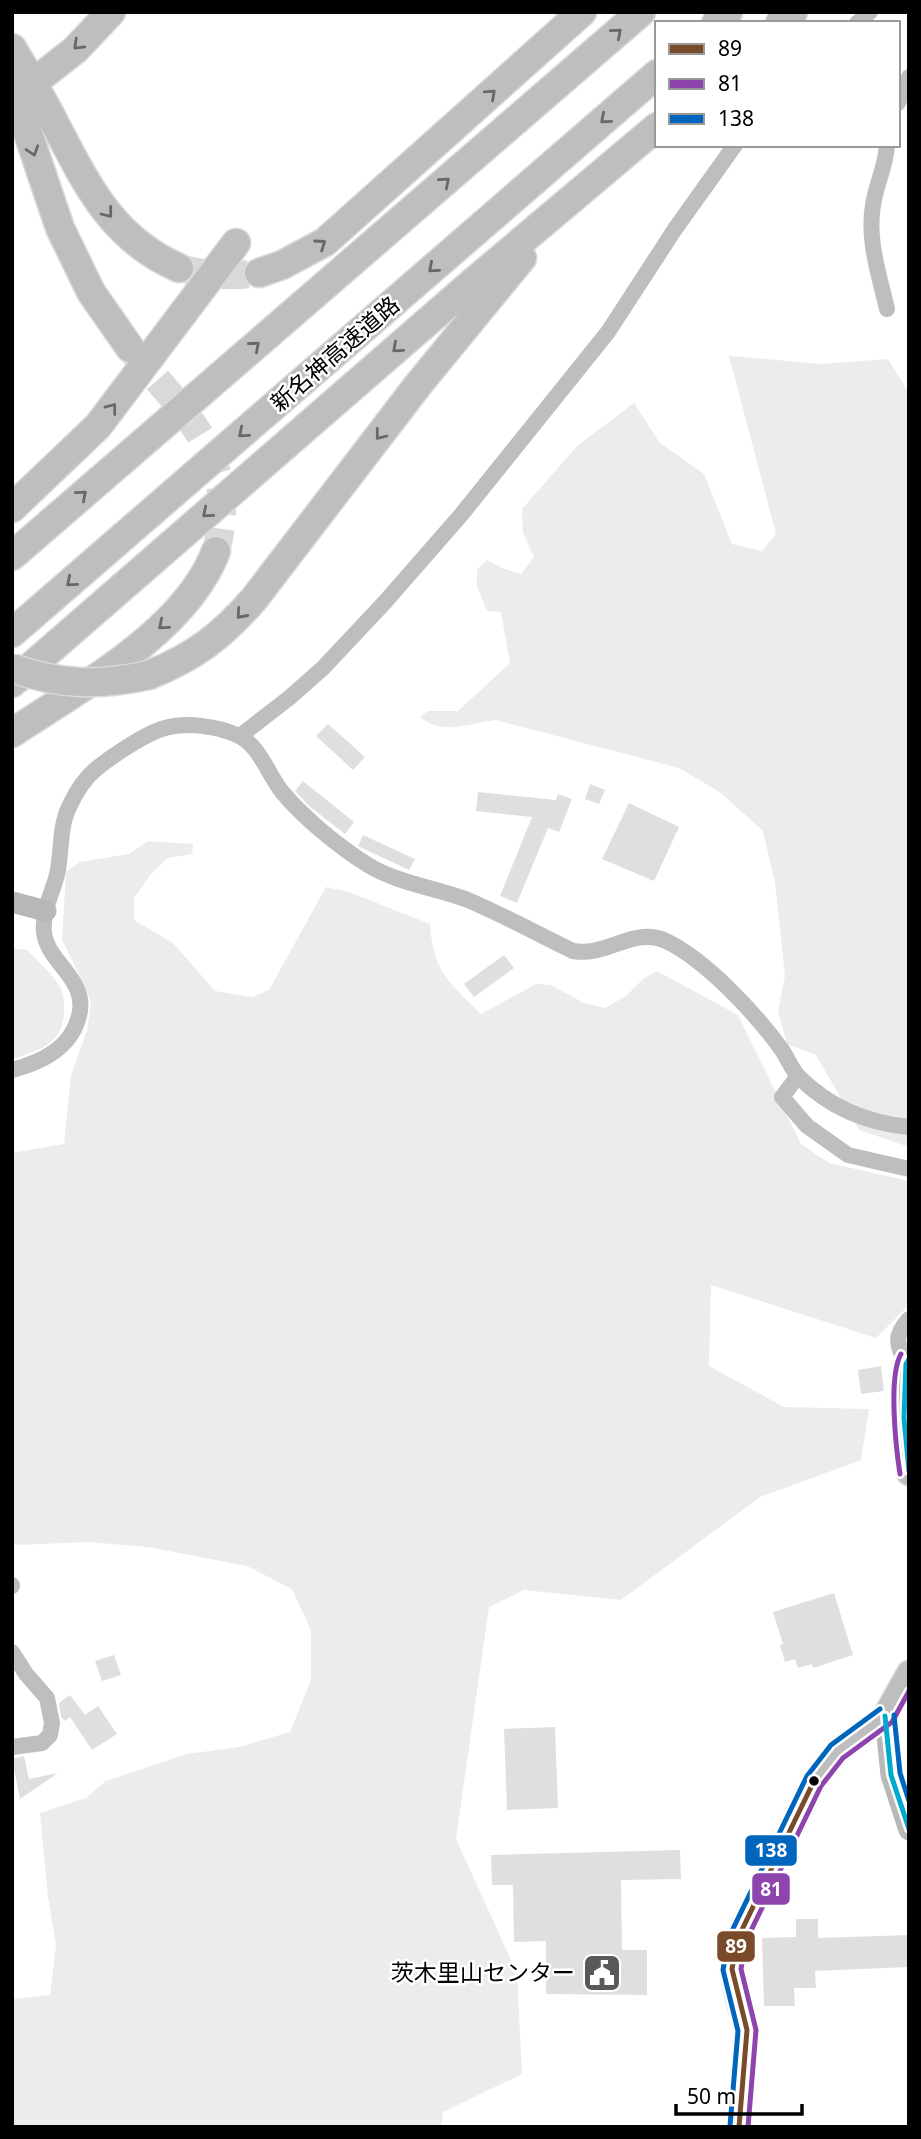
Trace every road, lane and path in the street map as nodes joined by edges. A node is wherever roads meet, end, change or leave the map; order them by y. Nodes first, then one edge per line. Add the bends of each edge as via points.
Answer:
1 (111, 12) edge
2 (582, 12) edge
3 (641, 12) edge
4 (12, 48) edge
5 (43, 75) dead end
6 (655, 76) edge
7 (909, 77) edge
8 (12, 86) edge
9 (900, 98) edge
10 (655, 129) edge
11 (734, 147) edge
12 (887, 147) edge
13 (598, 177) junction
14 (236, 243) dead end
15 (179, 268) tunnel mouth
16 (259, 272) tunnel mouth
17 (887, 309) dead end
18 (130, 348) tunnel mouth
19 (12, 508) edge
20 (216, 551) tunnel mouth
21 (12, 556) edge
22 (12, 633) edge
23 (12, 668) edge
24 (12, 683) edge
25 (12, 733) edge
26 (240, 736) junction
27 (12, 902) edge
28 (46, 911) junction
29 (12, 1070) edge
30 (797, 1076) junction
31 (909, 1127) edge
32 (909, 1169) edge
33 (909, 1319) edge
34 (907, 1362) edge
35 (906, 1446) edge
36 (909, 1473) edge
37 (12, 1652) edge
38 (909, 1673) edge
39 (886, 1716) junction
40 (12, 1747) edge
41 (909, 1830) edge
42 (739, 2127) edge

1 -> 5 highway
16 -> 2 highway via 325,242
21 -> 3 highway
4 -> 15 highway via 105,211 141,248
6 -> 22 highway, 新名神高速道路
7 - 9 street
8 -> 18 highway via 60,228 91,292
10 - 13 highway
11 - 26 street via 608,332 461,515 323,668
12 - 17 street via 873,204 871,243
13 -> 23 highway, bridge via 494,290 254,599 205,647 177,664 119,682 78,683
13 -> 24 highway
19 -> 14 highway via 98,426
20 -> 25 highway via 197,589 164,624
26 - 28 street via 189,725 163,728 95,769 67,810
26 - 30 street via 258,752 282,791 303,813 369,866 467,900 573,951 601,951 638,937 663,940 687,953 722,981 782,1050
27 - 28 main road
28 - 29 street via 48,946 74,981 80,1012 54,1054
30 - 31 street via 834,1106 885,1125
30 - 32 street via 782,1097 807,1126 848,1155
33 - 34 street via 900,1329 897,1345
34 - 35 main road
35 - 36 main road
37 - 40 street via 47,1698 51,1723 50,1735 42,1743
38 - 39 main road
39 - 41 main road via 891,1775
39 - 42 main road via 837,1752 814,1781 737,1940 732,1969 747,2030

